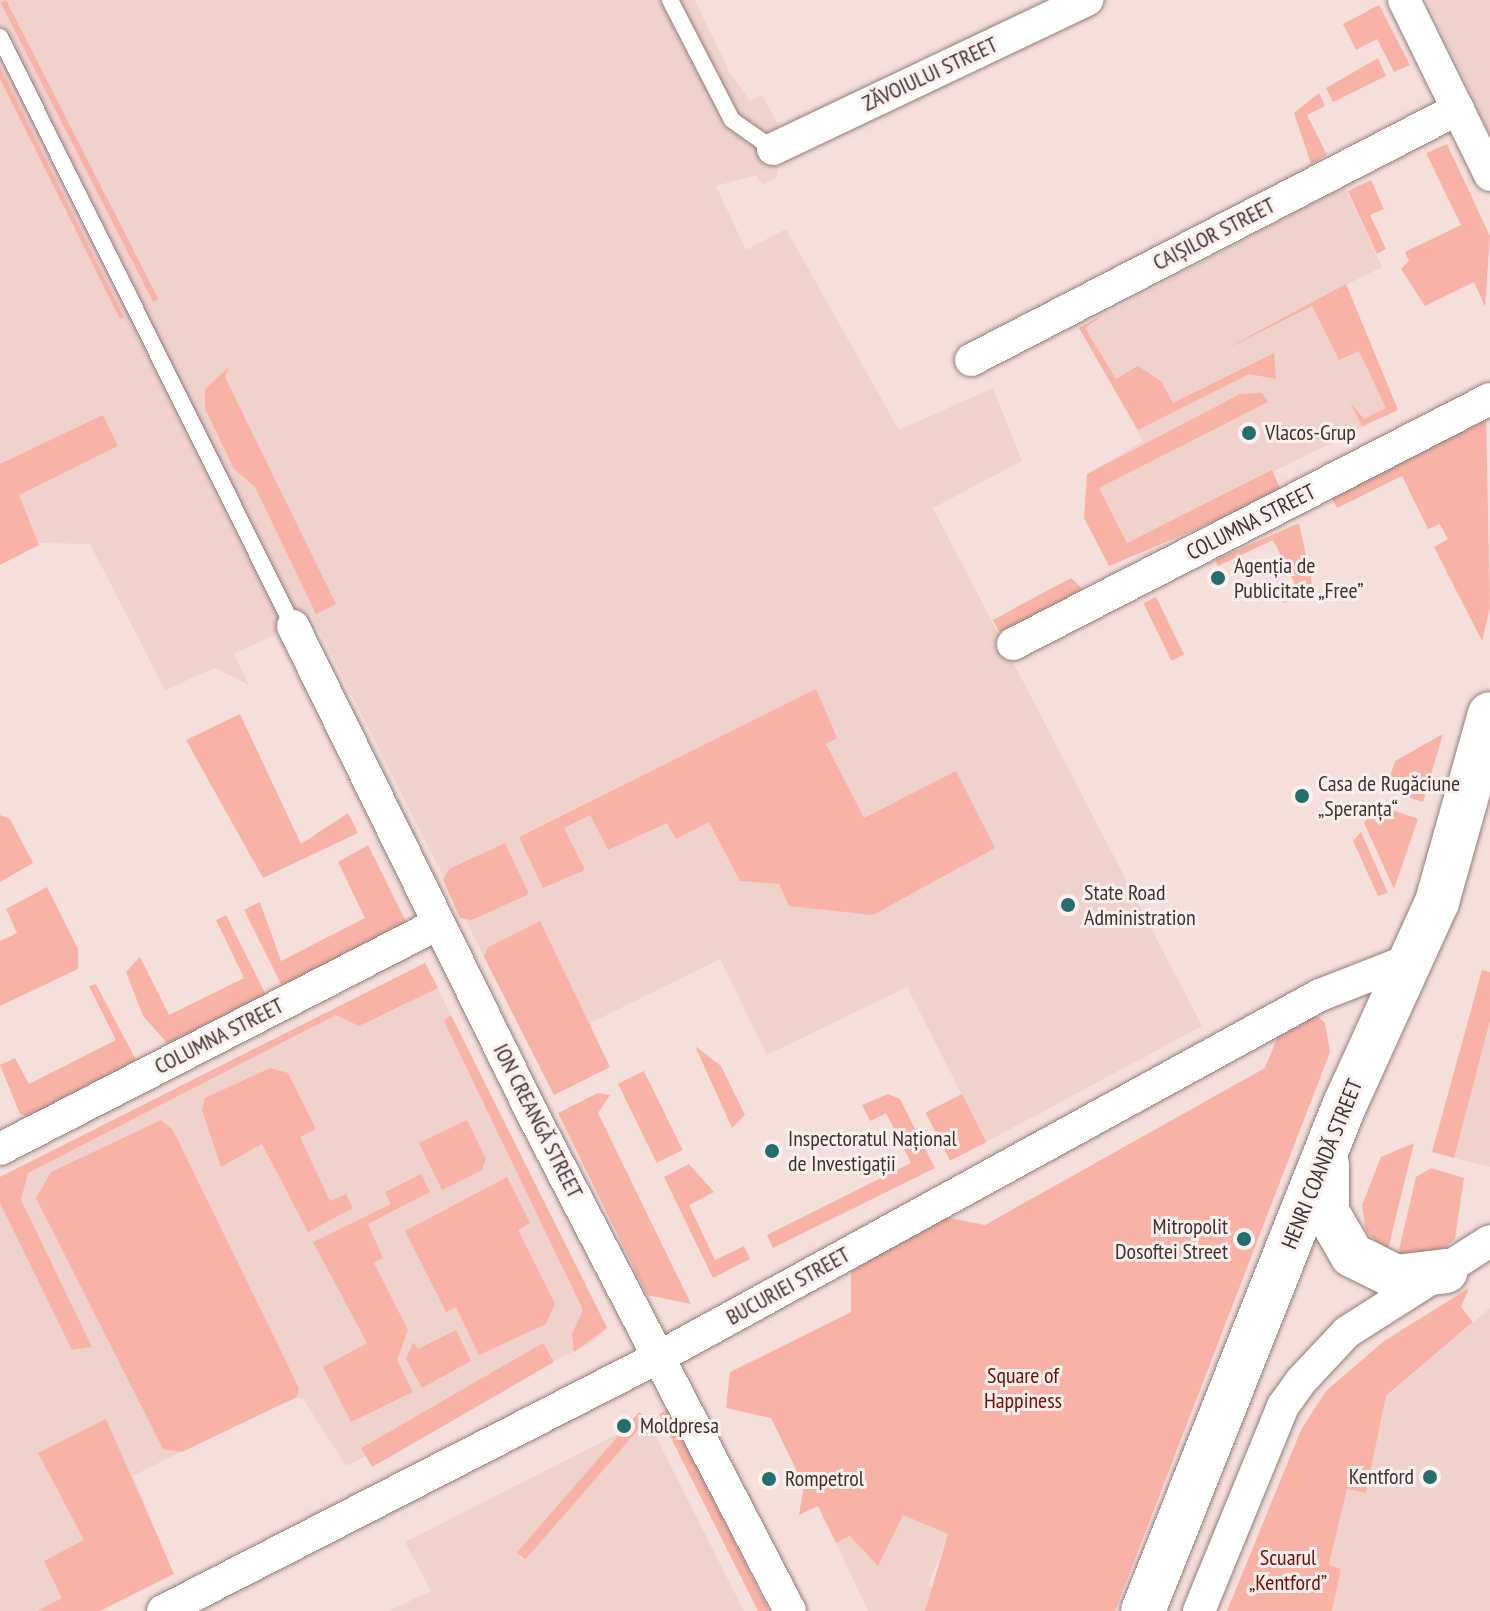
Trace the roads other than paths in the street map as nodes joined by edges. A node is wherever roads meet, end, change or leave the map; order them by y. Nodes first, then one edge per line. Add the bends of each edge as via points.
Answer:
1 (670, 0) edge
2 (1087, 0) edge
3 (1404, 0) edge
4 (0, 37) edge
5 (1458, 109) junction
6 (773, 149) joint
7 (1490, 175) edge
8 (971, 360) dead end
9 (1490, 399) edge
10 (293, 626) joint
11 (1013, 644) dead end
12 (1490, 714) edge
13 (438, 924) junction
14 (1412, 959) junction
15 (1332, 1139) junction
16 (0, 1149) edge
17 (1490, 1241) edge
18 (1446, 1271) junction
19 (659, 1357) junction
20 (163, 1611) edge
21 (790, 1611) edge
22 (1143, 1611) edge
23 (1199, 1611) edge

1 - 6 lane via 732,120
2 - 6 street, ZĂVOIULUI STREET
3 - 5 street
4 - 10 lane
5 - 7 street
5 - 8 street, CAIȘILOR STREET
9 - 11 street, COLUMNA STREET
10 - 13 street, ION CREANGĂ STREET
12 - 14 main road, HENRI COANDĂ STREET via 1459,835
13 - 16 street, COLUMNA STREET
13 - 19 street, ION CREANGĂ STREET
14 - 15 main road, HENRI COANDĂ STREET
14 - 19 street, BUCURIEI STREET via 1320,995
15 - 18 main road via 1327,1212 1352,1255 1396,1277
15 - 22 main road, HENRI COANDĂ STREET
17 - 18 street
18 - 23 street via 1347,1332 1301,1381
19 - 20 street, BUCURIEI STREET
19 - 21 street, ION CREANGĂ STREET

